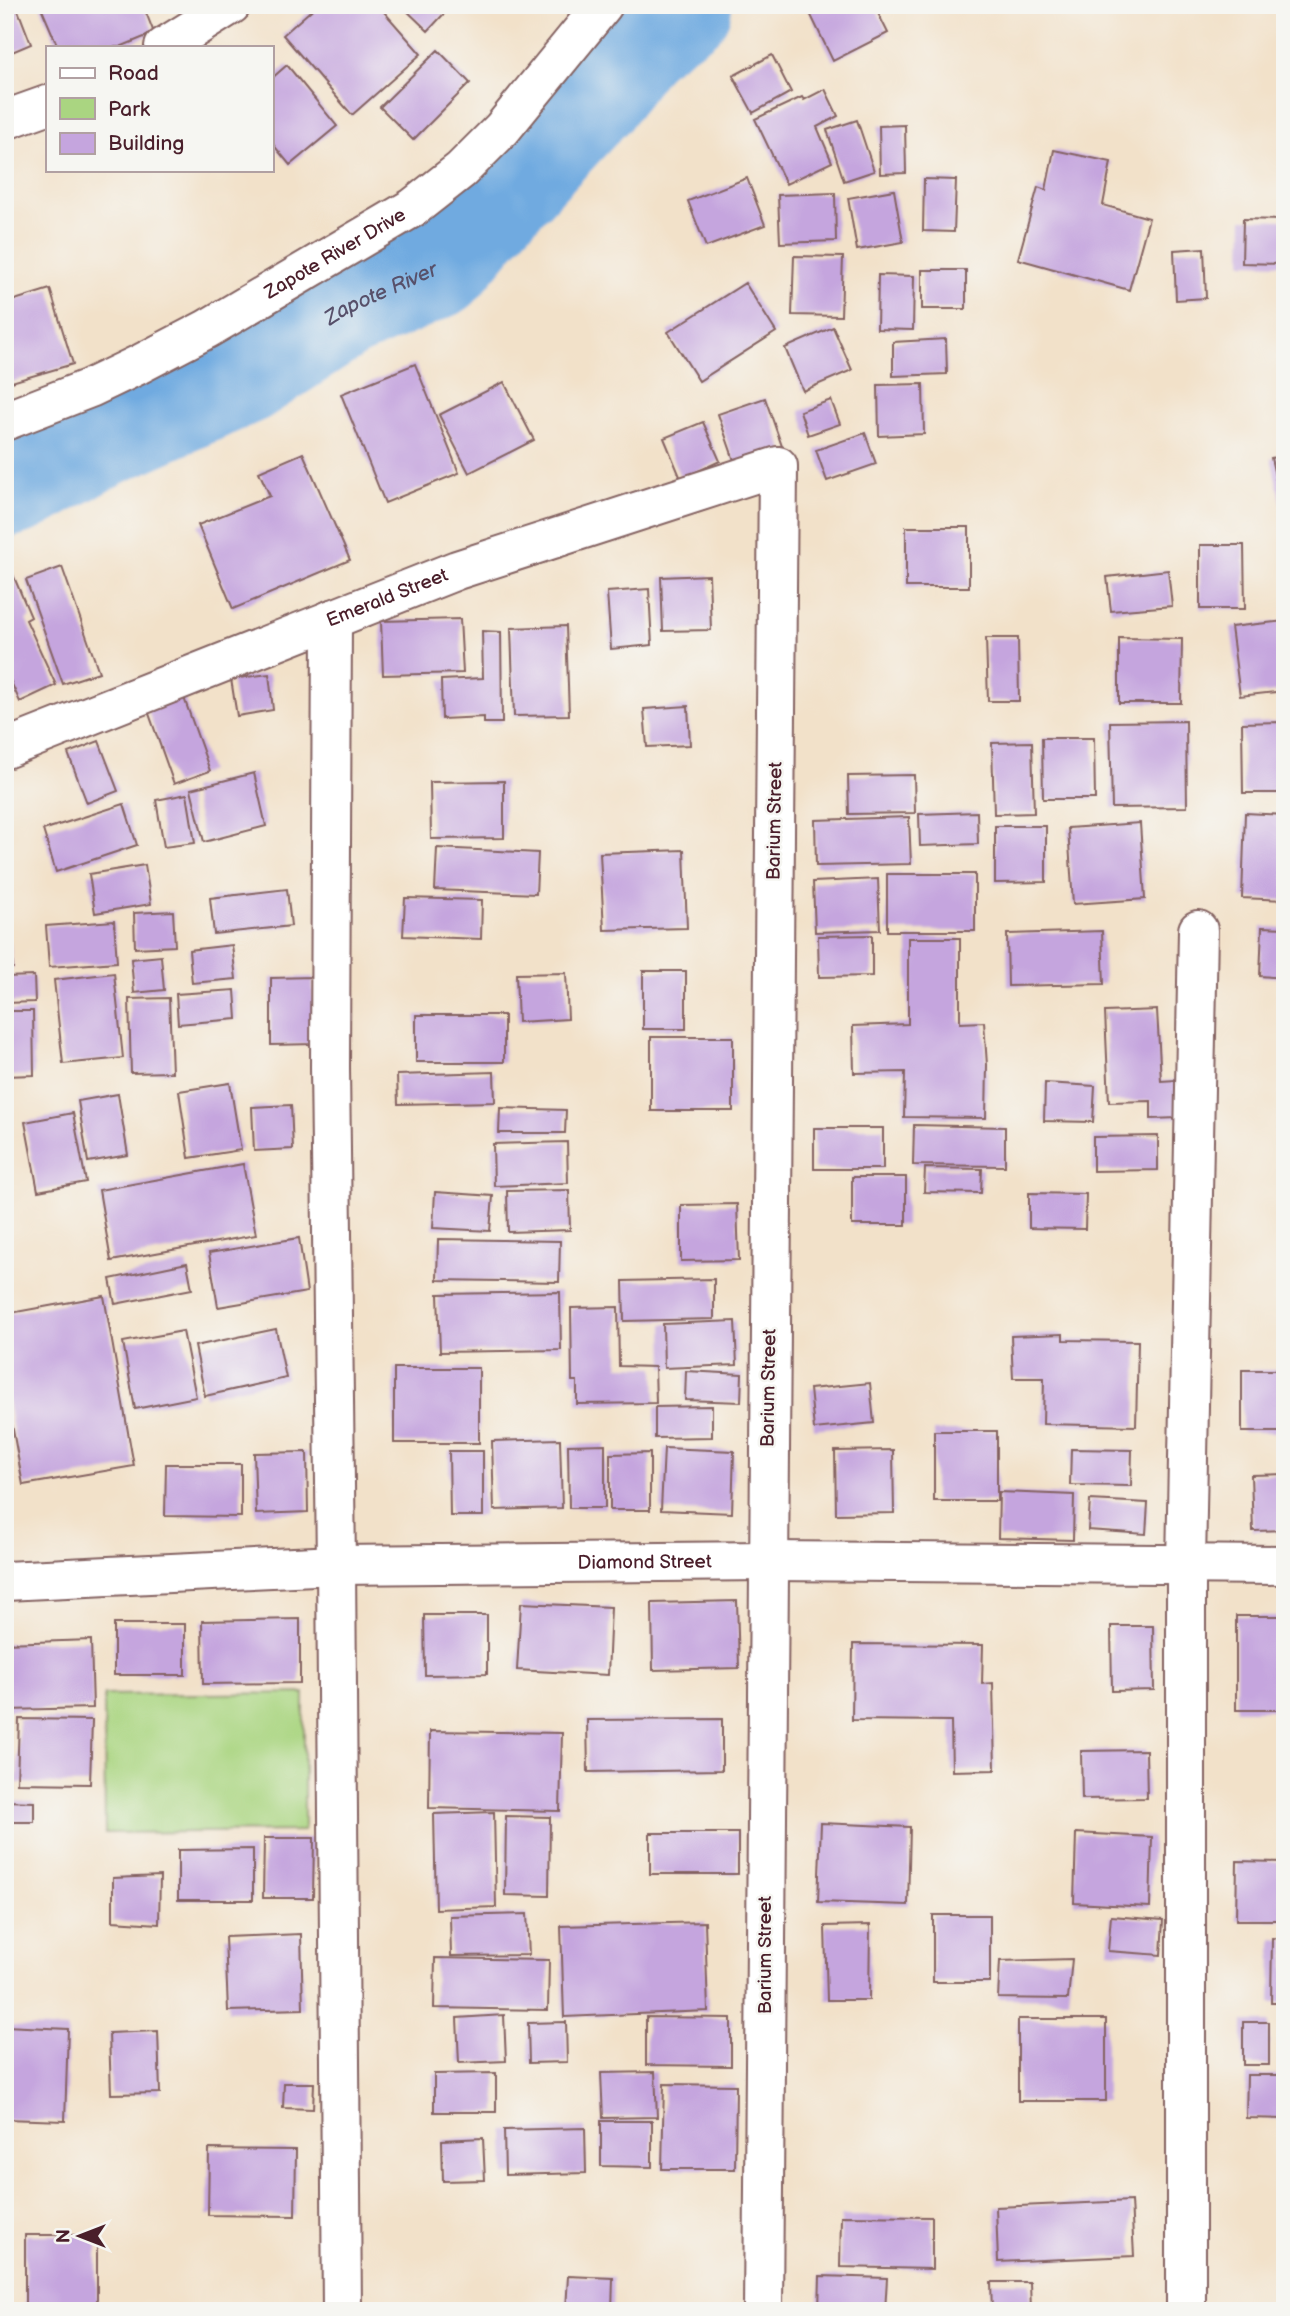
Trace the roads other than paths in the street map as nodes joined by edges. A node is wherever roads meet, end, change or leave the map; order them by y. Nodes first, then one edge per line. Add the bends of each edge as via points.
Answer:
1 (231, 5) edge
2 (603, 5) edge
3 (166, 46) edge
4 (46, 106) edge
5 (5, 120) edge
6 (5, 421) edge
7 (778, 466) joint
8 (331, 619) junction
9 (5, 749) edge
10 (1198, 930) dead end
11 (768, 1561) junction
12 (1186, 1564) junction
13 (336, 1565) junction
14 (1285, 1565) edge
15 (5, 1581) edge
16 (342, 2311) edge
17 (763, 2311) edge
18 (1186, 2311) edge

1 - 3 street
2 - 6 street, Zapote River Drive via 502,130 414,207 207,329 90,388
4 - 5 street
7 - 8 street, Emerald Street via 457,570
7 - 11 street, Barium Street
8 - 9 street, Emerald Street
8 - 13 street
10 - 12 street
11 - 12 street, Diamond Street
11 - 13 street, Diamond Street
11 - 17 street, Barium Street
12 - 14 street, Diamond Street
12 - 18 street
13 - 15 street, Diamond Street
13 - 16 street

